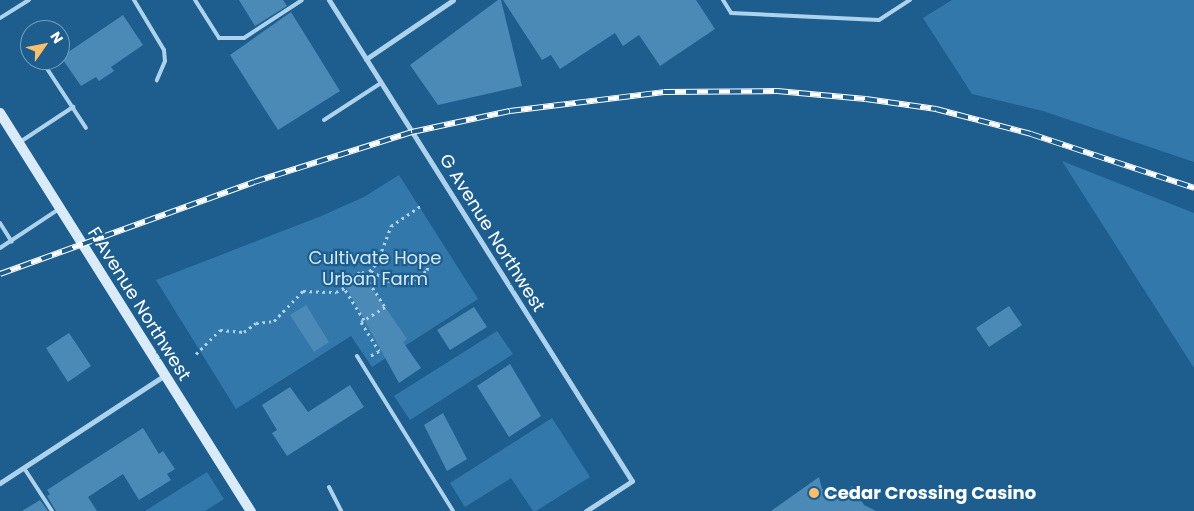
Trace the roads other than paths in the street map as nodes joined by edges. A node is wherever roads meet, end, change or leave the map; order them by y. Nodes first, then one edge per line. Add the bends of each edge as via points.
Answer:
1 (29, 0) edge
2 (134, 0) edge
3 (195, 0) edge
4 (302, 0) edge
5 (329, 0) edge
6 (453, 0) edge
7 (722, 0) edge
8 (910, 0) edge
9 (0, 18) edge
10 (366, 59) junction
11 (48, 70) edge
12 (157, 80) dead end
13 (381, 82) junction
14 (73, 107) junction
15 (0, 115) edge
16 (324, 120) dead end
17 (86, 128) dead end
18 (18, 143) junction
19 (59, 209) junction
20 (0, 223) edge
21 (12, 242) junction
22 (0, 248) edge
23 (356, 356) dead end
24 (165, 376) junction
25 (24, 468) junction
26 (0, 483) edge
27 (329, 487) dead end
28 (52, 511) edge
29 (251, 511) edge
30 (341, 511) edge
31 (453, 511) edge
32 (586, 511) edge

1 - 9 lane
2 - 12 lane via 164,50 165,61
3 - 4 lane via 219,38 244,38
5 - 10 street, G Avenue Northwest
6 - 10 street
7 - 8 lane via 731,13 879,20
10 - 13 street, G Avenue Northwest
11 - 14 lane
13 - 16 lane
13 - 32 street, G Avenue Northwest via 632,481
14 - 17 lane
14 - 18 lane
15 - 18 main road, F Avenue Northwest
18 - 19 main road, F Avenue Northwest
19 - 21 lane
19 - 24 main road, F Avenue Northwest
20 - 21 lane
21 - 22 lane
23 - 31 lane
24 - 25 street
24 - 29 main road, F Avenue Northwest
25 - 26 street
25 - 28 lane
27 - 30 lane

